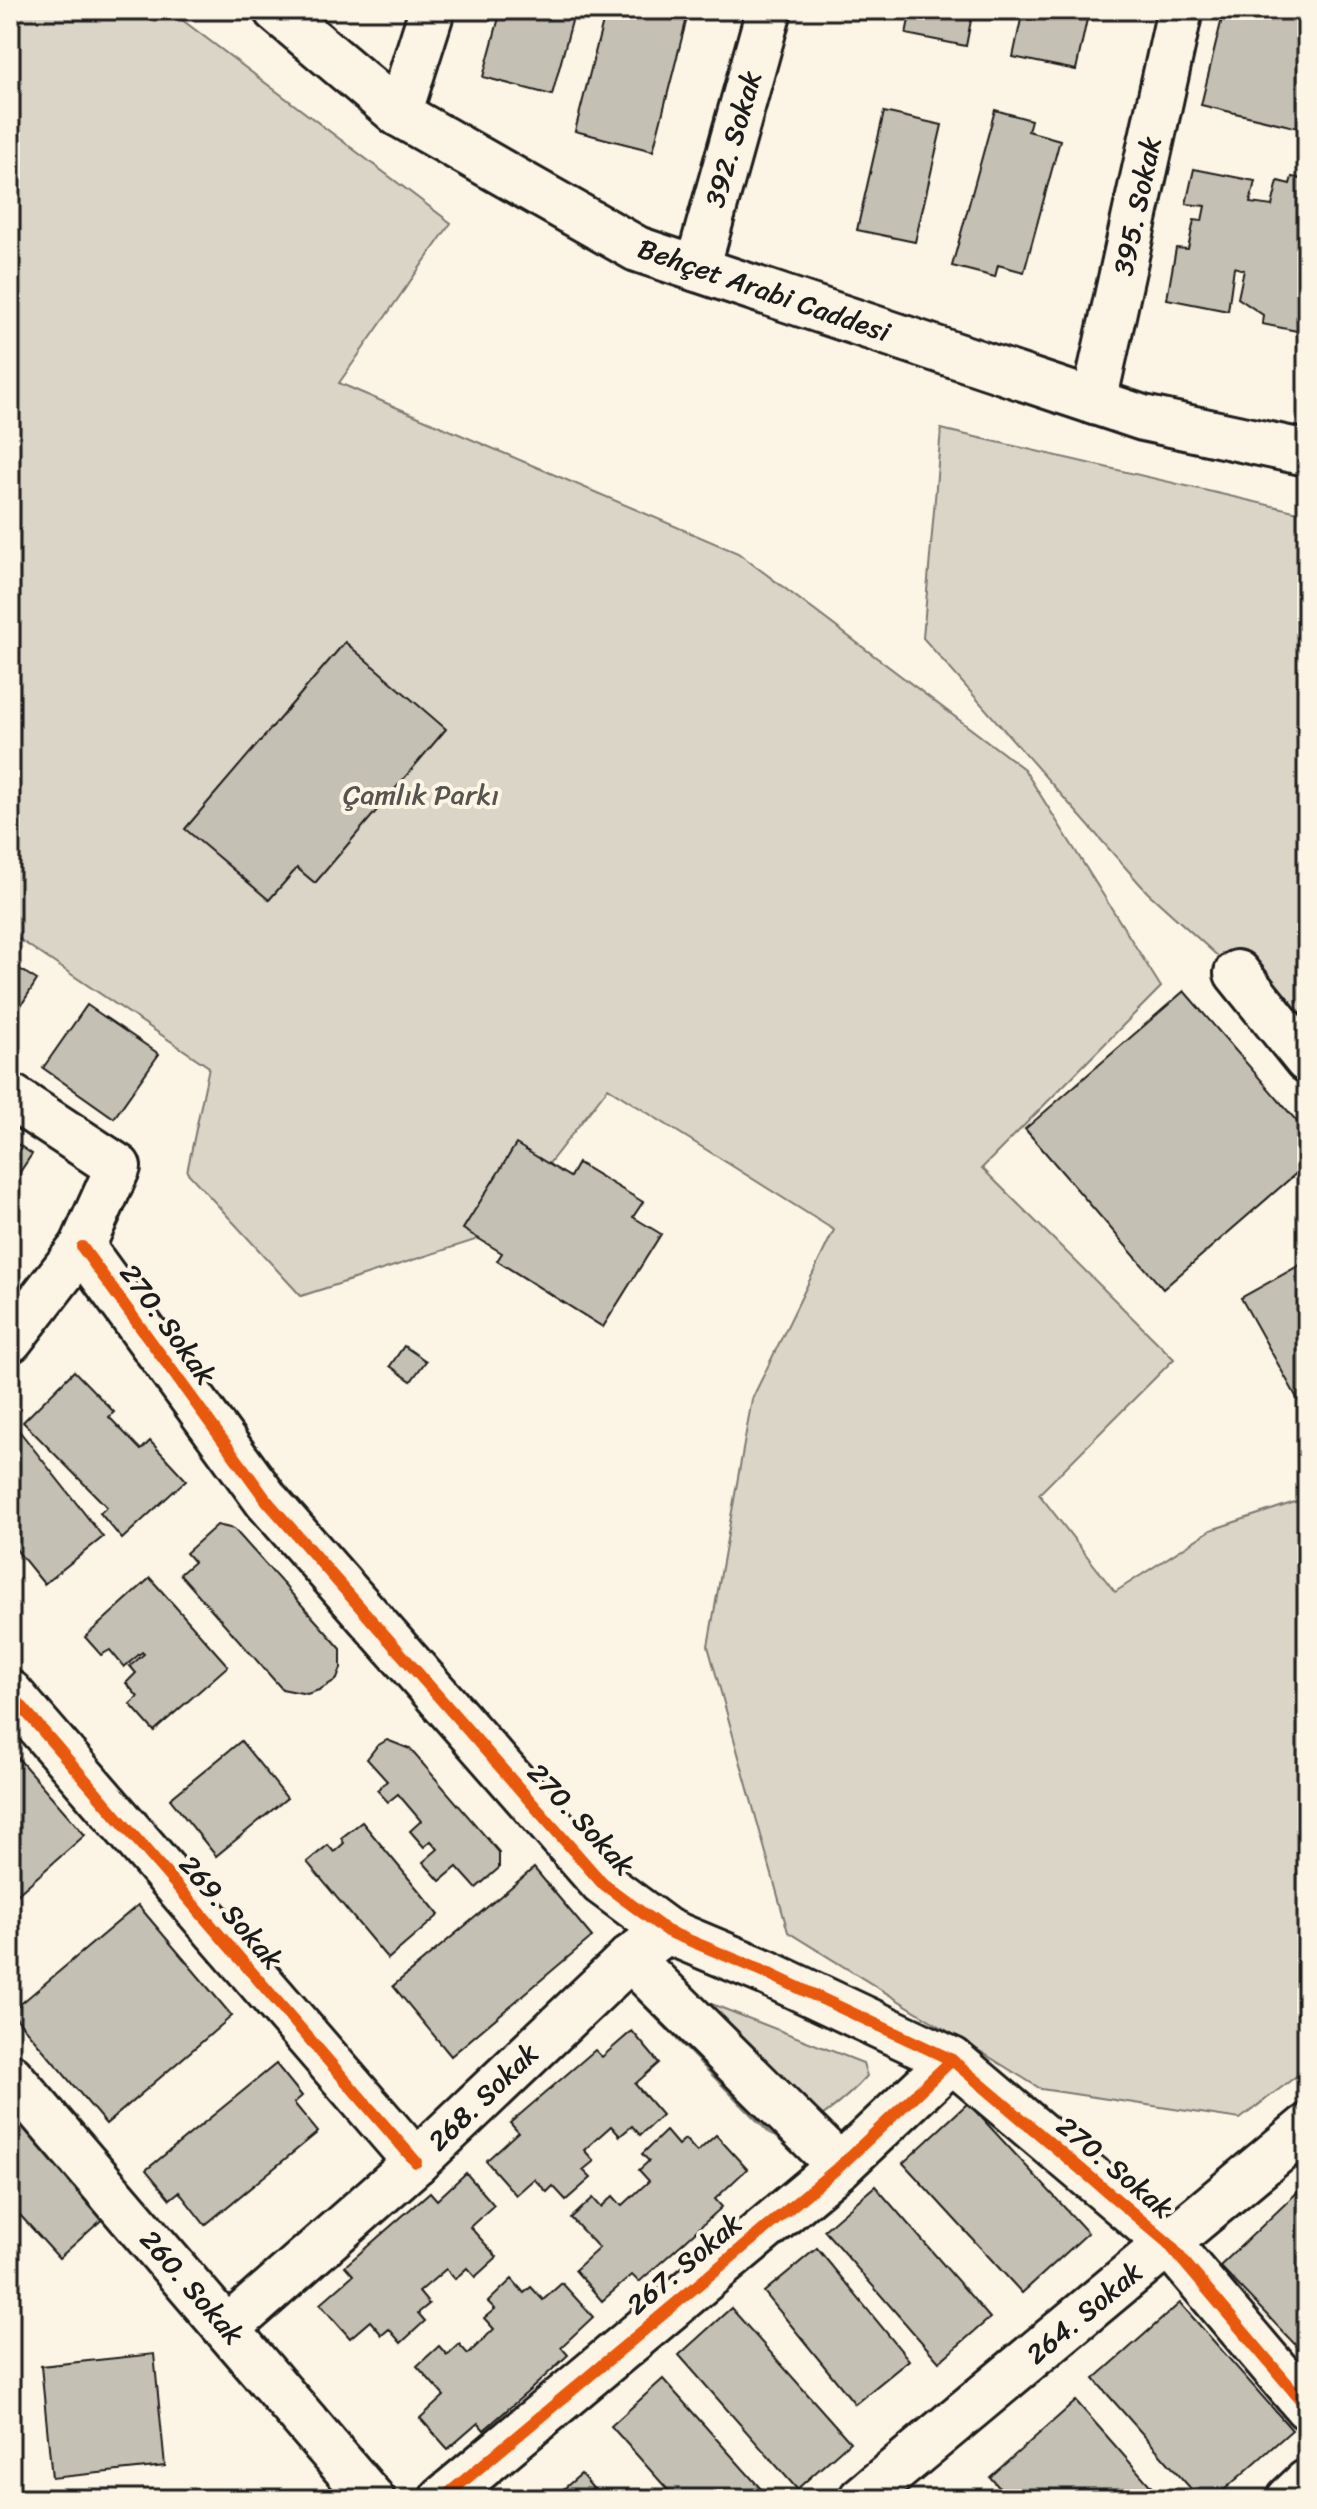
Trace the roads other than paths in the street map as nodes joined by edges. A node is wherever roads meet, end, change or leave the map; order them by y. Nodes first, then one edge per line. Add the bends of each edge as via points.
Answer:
1 (276, 10) edge
2 (432, 10) edge
3 (769, 10) edge
4 (1180, 10) edge
5 (399, 114) junction
6 (697, 269) junction
7 (1094, 402) junction
8 (1307, 453) edge
9 (1237, 973) dead end
10 (1307, 1060) edge
11 (10, 1096) edge
12 (82, 1247) junction
13 (10, 1340) edge
14 (10, 1693) edge
15 (667, 1931) junction
16 (630, 1958) junction
17 (952, 2060) junction
18 (10, 2076) edge
19 (1307, 2127) edge
20 (416, 2162) junction
21 (840, 2166) junction
22 (1168, 2243) junction
23 (228, 2328) junction
24 (1307, 2407) edge
25 (1307, 2482) edge
26 (372, 2499) edge
27 (442, 2499) edge
28 (861, 2499) edge
29 (1289, 2499) edge

1 - 5 street, Behçet Arabi Caddesi
2 - 5 street
3 - 6 street, 392. Sokak
4 - 7 street, 395. Sokak
5 - 6 street, Behçet Arabi Caddesi via 637,249
6 - 7 street, Behçet Arabi Caddesi
7 - 8 street, Behçet Arabi Caddesi via 1143,418
9 - 10 street
11 - 12 street via 118,1167
12 - 13 street
12 - 15 street, 270. Sokak via 267,1501 602,1883
14 - 20 street, 269. Sokak
15 - 16 street, 268. Sokak
15 - 17 street, 270. Sokak
16 - 20 street, 268. Sokak
16 - 21 street
17 - 21 street, 267. Sokak
17 - 22 street, 270. Sokak
18 - 23 street, 260. Sokak
19 - 22 street, 264. Sokak
20 - 23 street, 268. Sokak
21 - 27 street, 267. Sokak
22 - 24 street, 270. Sokak
22 - 28 street, 264. Sokak
23 - 26 street, 260. Sokak
25 - 29 street

